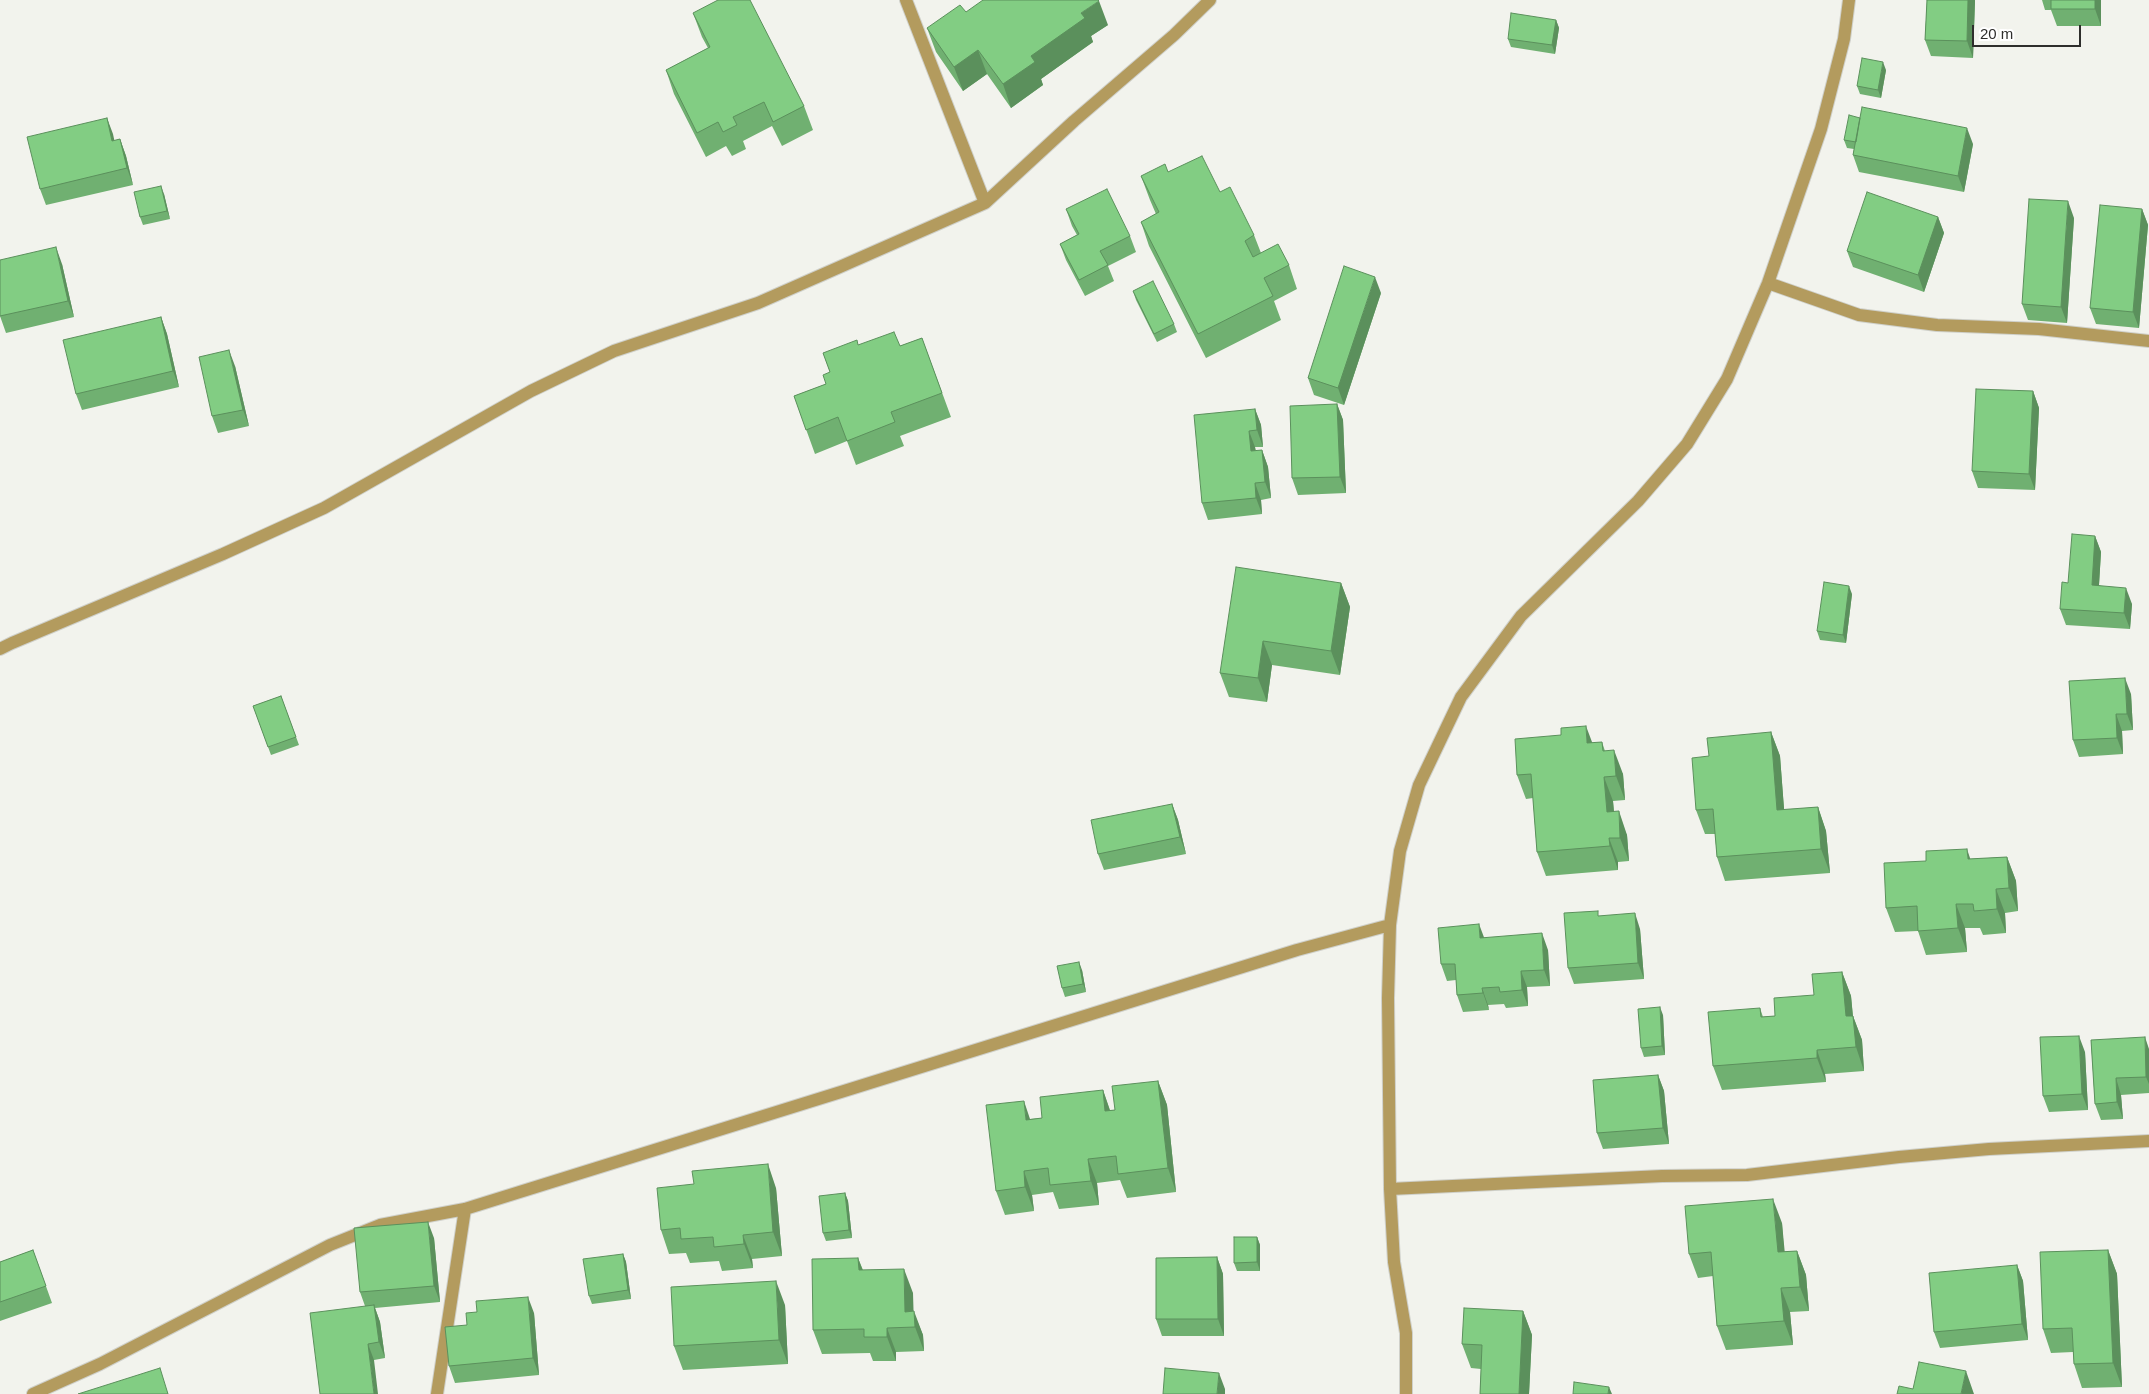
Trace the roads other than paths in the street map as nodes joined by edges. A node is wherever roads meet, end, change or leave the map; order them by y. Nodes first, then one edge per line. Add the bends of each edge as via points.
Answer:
1 (906, 0) edge
2 (1210, 0) edge
3 (1849, 0) edge
4 (985, 204) junction
5 (1768, 283) junction
6 (2149, 341) edge
7 (0, 649) edge
8 (1390, 925) junction
9 (2149, 1141) edge
10 (1390, 1189) junction
11 (466, 1209) junction
12 (33, 1394) edge
13 (437, 1394) edge
14 (1406, 1394) edge

1 - 4 street
2 - 4 street
3 - 5 street via 1844,39 1821,129
4 - 7 street via 758,303 614,351 531,391 324,508
5 - 6 street via 1859,315 1937,325 2039,329
5 - 8 street via 1728,379 1687,444 1638,502 1521,616 1461,697 1419,785 1400,851
8 - 10 street
8 - 11 street via 1297,950
9 - 10 street via 1989,1149 1747,1175
10 - 14 street via 1394,1262 1406,1332
11 - 12 street via 380,1225 330,1245 100,1364
11 - 13 street

